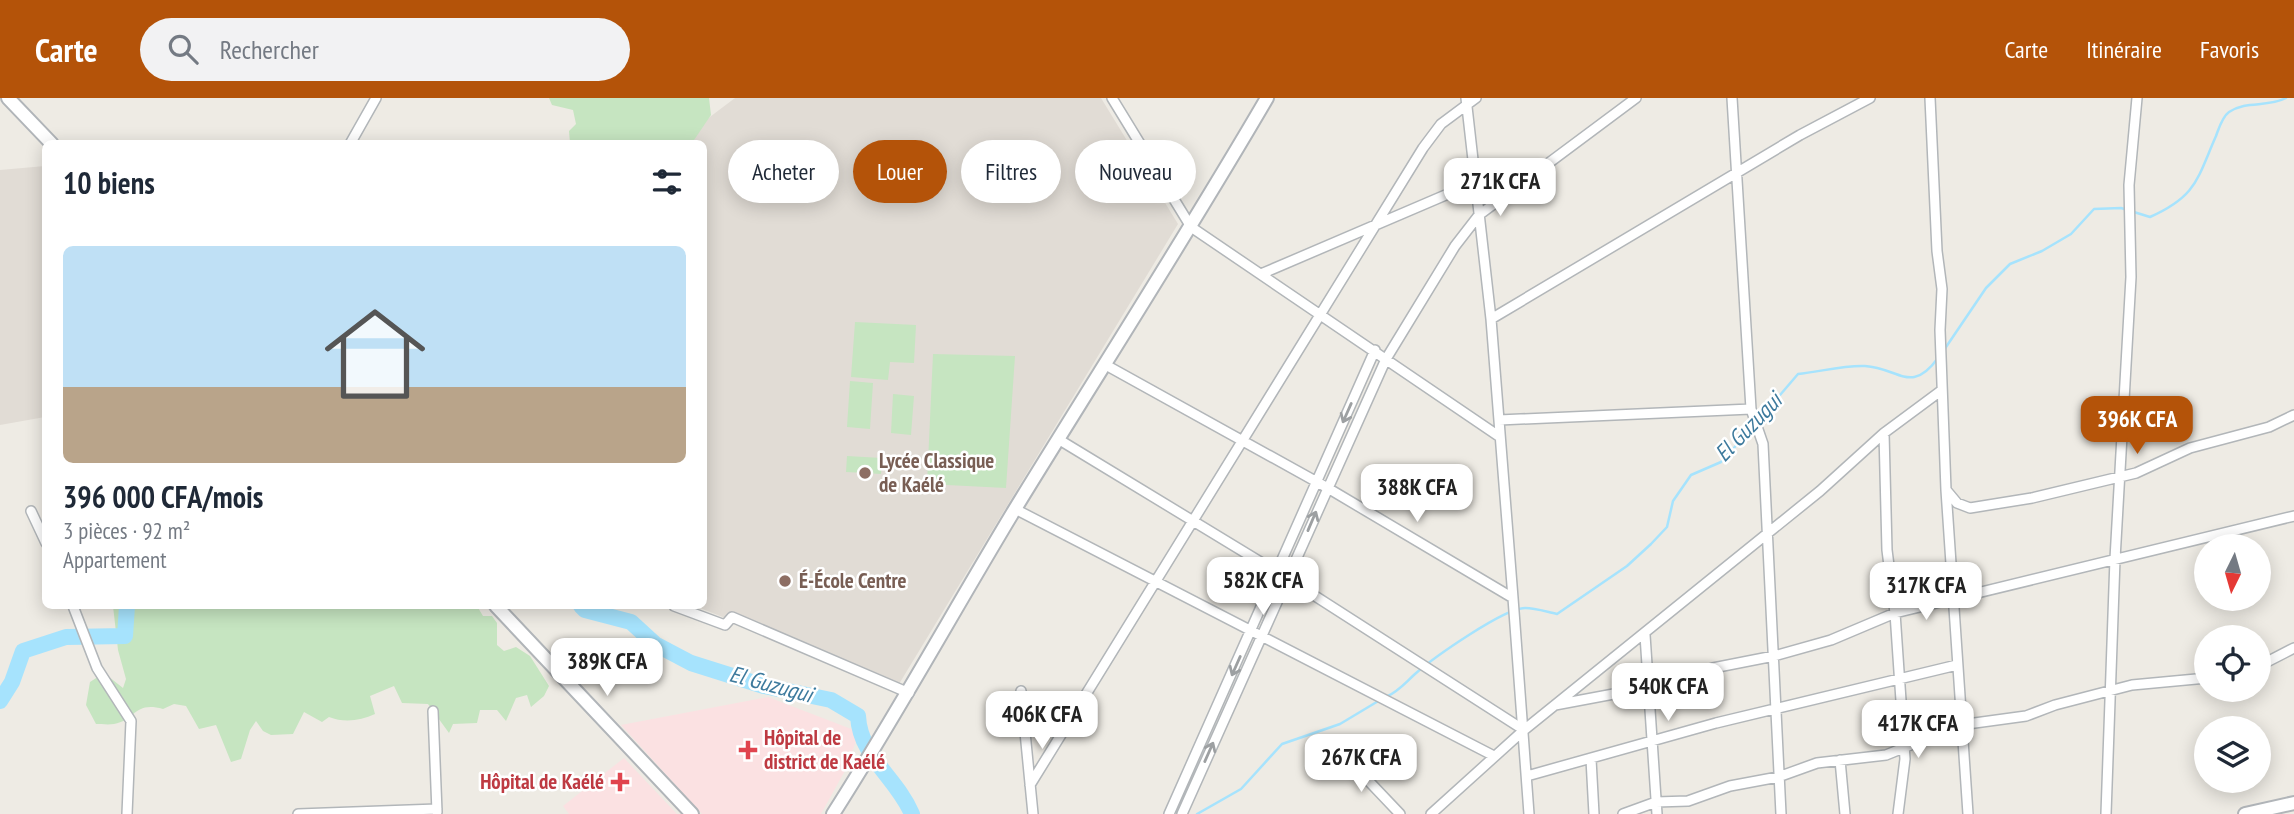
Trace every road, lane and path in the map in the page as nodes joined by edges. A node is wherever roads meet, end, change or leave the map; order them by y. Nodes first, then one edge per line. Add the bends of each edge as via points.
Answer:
1 (8, 98) edge
2 (376, 98) edge
3 (1267, 98) edge
4 (1476, 98) edge
5 (1636, 98) edge
6 (1732, 98) edge
7 (1870, 98) edge
8 (1930, 98) edge
9 (2137, 98) edge
10 (1114, 100) edge
11 (1466, 102) edge
12 (48, 140) edge
13 (352, 140) edge
14 (1738, 172) junction
15 (1476, 182) junction
16 (1479, 215) junction
17 (1374, 226) junction
18 (1191, 227) junction
19 (1261, 274) junction
20 (1319, 313) junction
21 (1491, 319) junction
22 (1375, 350) junction
23 (1386, 359) junction
24 (1104, 364) junction
25 (1942, 390) junction
26 (1751, 409) junction
27 (2294, 415) edge
28 (1499, 419) junction
29 (1884, 433) junction
30 (1500, 437) junction
31 (1058, 439) junction
32 (1240, 440) junction
33 (2121, 476) junction
34 (1316, 483) junction
35 (1326, 487) junction
36 (1946, 490) junction
37 (1015, 509) junction
38 (31, 512) dead end
39 (2294, 516) edge
40 (1192, 520) junction
41 (1766, 534) junction
42 (42, 535) edge
43 (2115, 559) junction
44 (1276, 572) junction
45 (1287, 578) junction
46 (1158, 581) junction
47 (1513, 598) junction
48 (1954, 600) junction
49 (74, 609) edge
50 (499, 609) edge
51 (682, 609) edge
52 (1895, 613) junction
53 (1252, 628) junction
54 (1263, 634) junction
55 (1645, 635) junction
56 (2294, 648) edge
57 (1774, 656) junction
58 (2271, 660) edge
59 (1957, 665) junction
60 (1901, 678) junction
61 (2194, 679) edge
62 (1651, 687) junction
63 (2111, 690) junction
64 (1021, 691) dead end
65 (909, 693) junction
66 (1555, 705) junction
67 (1775, 710) junction
68 (433, 711) dead end
69 (1960, 725) junction
70 (1524, 730) junction
71 (1654, 740) junction
72 (1905, 750) junction
73 (1343, 754) dead end
74 (1494, 755) junction
75 (1591, 759) junction
76 (1840, 760) junction
77 (1527, 776) junction
78 (1778, 778) junction
79 (1030, 785) junction
80 (1656, 802) junction
81 (2294, 803) edge
82 (437, 811) edge
83 (127, 814) edge
84 (298, 814) edge
85 (692, 814) edge
86 (833, 814) edge
87 (1033, 814) edge
88 (1169, 814) edge
89 (1181, 814) edge
90 (1400, 814) edge
91 (1431, 814) edge
92 (1529, 814) edge
93 (1594, 814) edge
94 (1623, 814) edge
95 (1657, 814) edge
96 (1781, 814) edge
97 (1845, 814) edge
98 (1898, 814) edge
99 (1968, 814) edge
100 (2106, 814) edge
101 (2245, 814) edge

1 - 12 main road
2 - 13 street
3 - 18 main road
4 - 11 street
5 - 16 street
6 - 14 street
7 - 14 street
8 - 25 street via 1942,289
9 - 33 street via 2129,185 2131,277
10 - 18 street
11 - 15 street
11 - 17 street via 1433,134
14 - 21 street
14 - 26 street
15 - 16 street
15 - 17 street
16 - 21 street
16 - 23 street
17 - 19 street
17 - 20 street
18 - 19 street
18 - 24 main road
19 - 20 street
20 - 22 street
20 - 32 street
21 - 28 street
22 - 23 street
22 -> 34 street
23 - 30 street
23 - 35 street
24 - 31 main road
24 - 32 street
25 - 29 street
25 - 36 street
26 - 28 street
26 - 41 street via 1763,444
27 - 33 street
28 - 30 street
29 - 41 street
29 - 52 street via 1887,550
30 - 47 street
31 - 37 main road
31 - 40 street
32 - 34 street
32 - 40 street
33 - 36 street via 1970,508 1957,503
33 - 43 street
34 - 35 street
34 - 44 street
45 -> 35 street
35 - 47 street
36 - 48 street
37 - 46 street
37 - 65 main road
38 - 42 street
39 - 43 street
40 - 44 street
40 - 46 street
41 - 55 street
41 - 57 street
43 - 48 street
43 - 63 street
44 - 45 street
44 - 53 street
45 - 54 street
45 - 70 street
46 - 53 street
46 - 79 street
47 - 70 street
48 - 52 street
48 - 59 street
49 - 83 street via 97,668 131,721
50 - 85 main road
51 - 65 street via 725,625 732,617
52 - 57 street via 1831,640
52 - 60 street
53 - 54 street
53 -> 88 street
54 - 74 street
89 -> 54 street
55 - 62 street
55 - 66 street
56 - 58 street
57 - 62 street
57 - 67 street
59 - 60 street
59 - 69 street
60 - 67 street
60 - 72 street
61 - 63 street
62 - 66 street
62 - 71 street
63 - 69 street via 2026,716
63 - 100 street
64 - 79 street
65 - 86 main road
66 - 70 street
67 - 71 street
67 - 78 street
68 - 82 street
69 - 72 street
69 - 99 street
70 - 74 street
70 - 77 street
71 - 75 street
71 - 80 street
72 - 76 street
72 - 98 street
73 - 90 street
74 - 91 street
75 - 77 street
75 - 93 street
76 - 78 street via 1817,763
76 - 97 street
77 - 92 street
78 - 80 street via 1730,786 1688,800
78 - 96 street
79 - 87 street
80 - 94 street
80 - 95 street
81 - 101 main road
82 - 84 street

